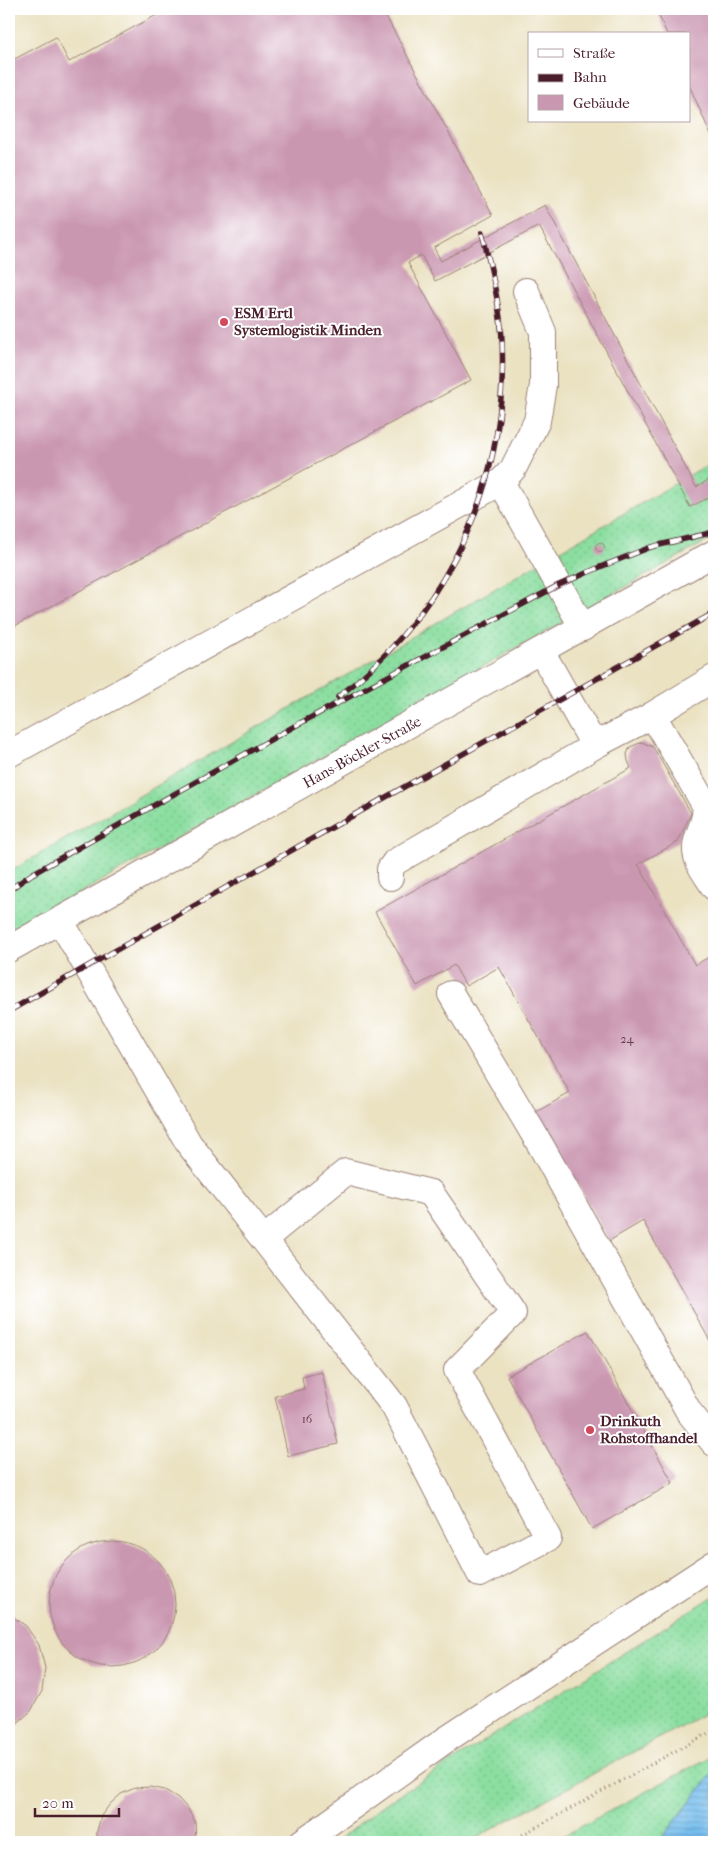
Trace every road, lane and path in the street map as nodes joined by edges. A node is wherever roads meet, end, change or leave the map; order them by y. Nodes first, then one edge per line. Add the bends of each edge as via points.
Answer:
1 (526, 290) dead end
2 (501, 482) junction
3 (714, 553) edge
4 (583, 628) junction
5 (541, 651) junction
6 (713, 681) edge
7 (651, 716) junction
8 (601, 742) junction
9 (9, 754) edge
10 (390, 877) dead end
11 (714, 887) edge
12 (60, 920) junction
13 (9, 949) edge
14 (451, 994) dead end
15 (264, 1239) junction
16 (714, 1443) edge
17 (714, 1564) edge
18 (714, 1730) edge
19 (302, 1842) edge
20 (509, 1842) edge

1 - 2 street via 543,332 543,385 537,421 513,469
2 - 4 street
2 - 9 street
3 - 4 street, Hans-Böckler-Straße
4 - 5 street, Hans-Böckler-Straße
5 - 8 street via 589,736
5 - 12 street, Hans-Böckler-Straße
6 - 7 street
7 - 8 street
7 - 11 street via 705,805 707,813 696,847 698,861
8 - 10 street via 395,862 390,869
12 - 13 street, Hans-Böckler-Straße
12 - 15 street via 189,1144
14 - 16 street via 541,1146 689,1412
15 - 15 street via 394,1406 480,1574 548,1538 457,1370 513,1313 431,1194 346,1172
17 - 19 street via 444,1741
18 - 20 path

